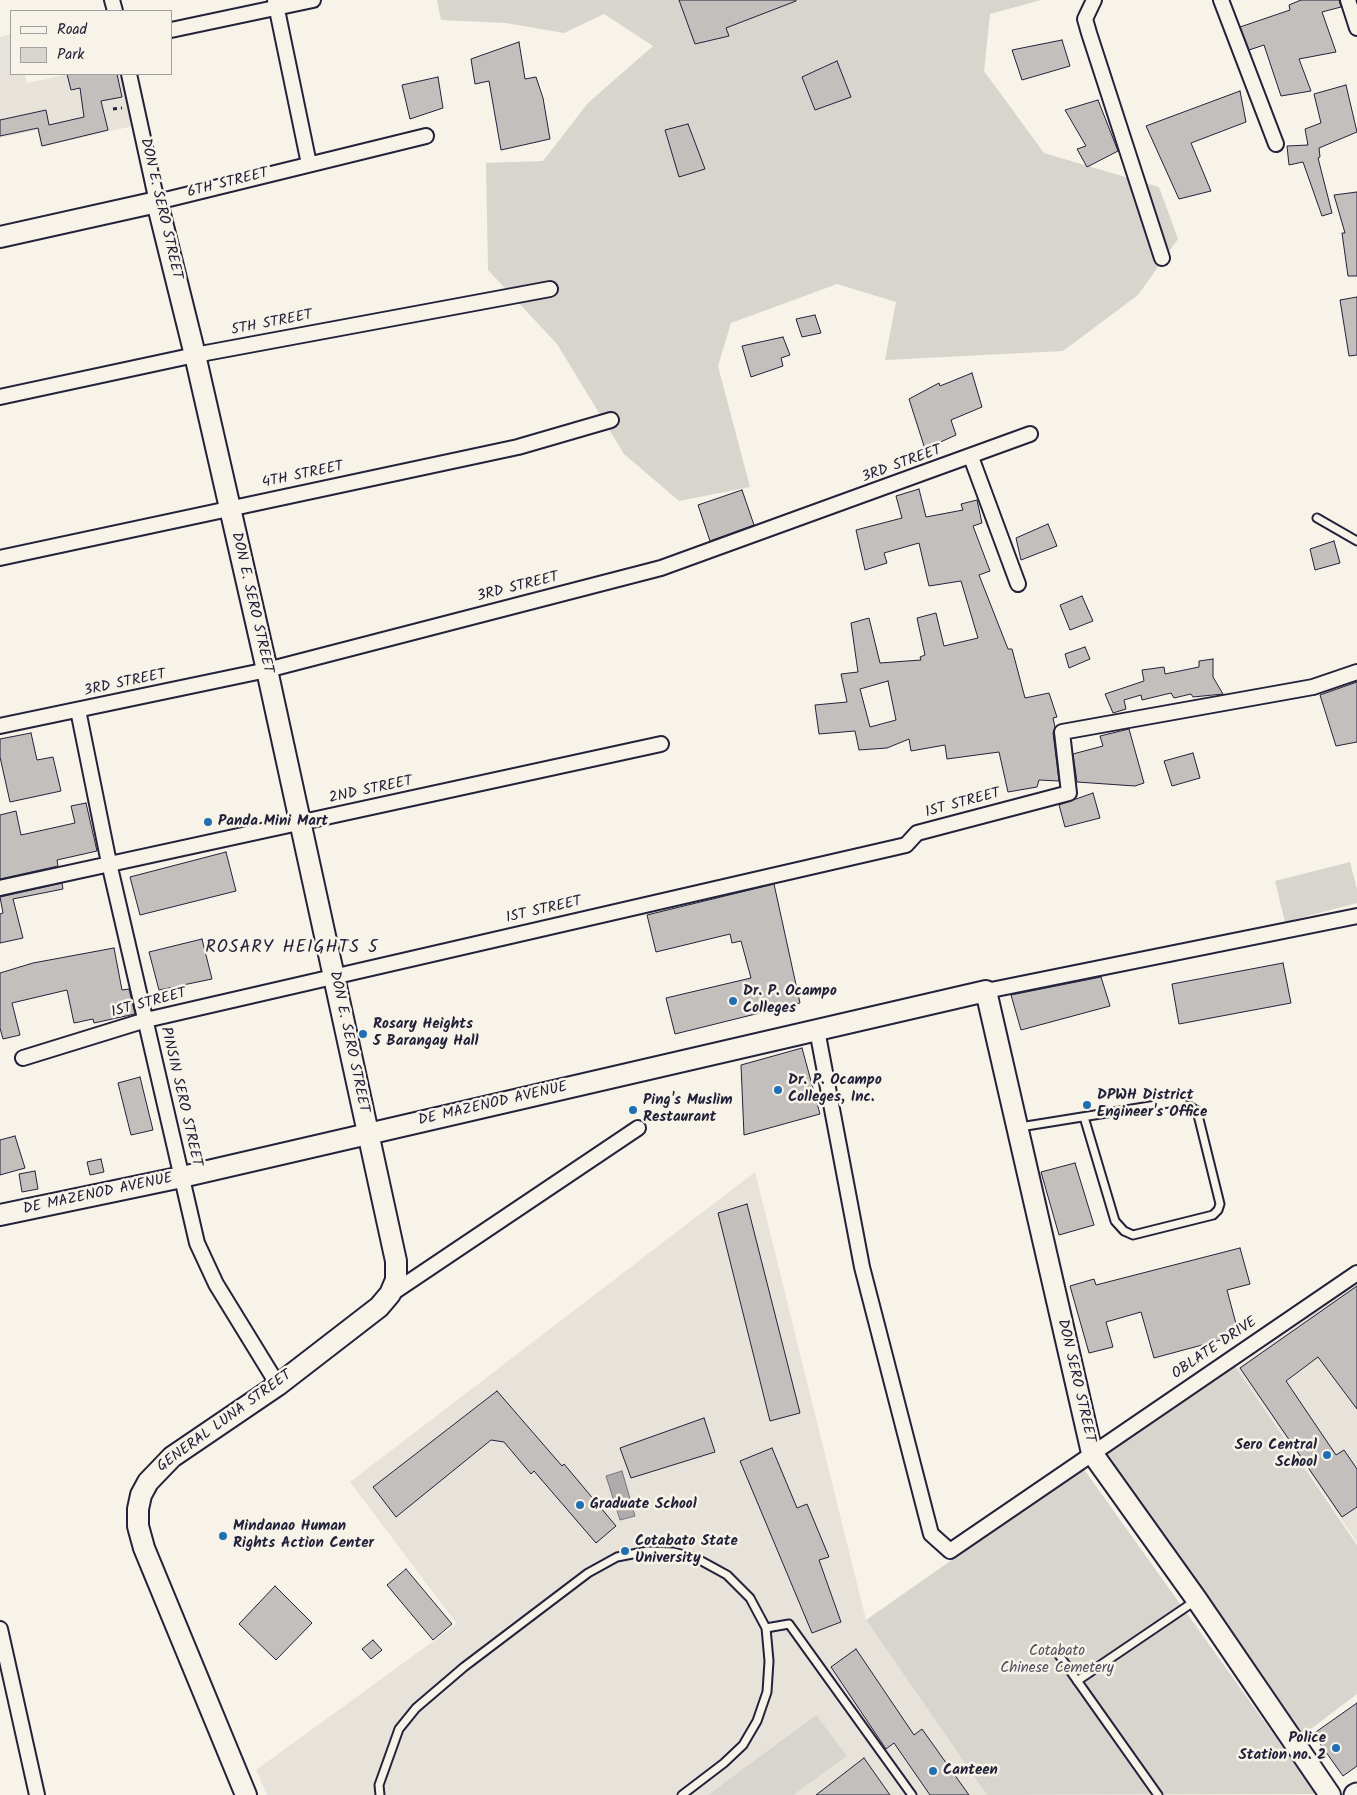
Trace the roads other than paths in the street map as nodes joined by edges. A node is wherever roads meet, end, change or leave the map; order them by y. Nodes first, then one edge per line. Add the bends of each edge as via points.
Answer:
1 (313, 0) edge
2 (1094, 0) edge
3 (1221, 0) edge
4 (1348, 0) edge
5 (276, 3) edge
6 (1357, 28) edge
7 (172, 30) edge
8 (129, 75) edge
9 (426, 136) dead end
10 (1276, 144) dead end
11 (308, 164) junction
12 (157, 202) junction
13 (0, 237) edge
14 (1162, 258) dead end
15 (550, 288) dead end
16 (195, 355) junction
17 (0, 397) edge
18 (611, 420) dead end
19 (1030, 434) dead end
20 (972, 457) junction
21 (229, 508) junction
22 (1317, 518) dead end
23 (1357, 541) edge
24 (0, 558) edge
25 (1018, 584) dead end
26 (266, 670) junction
27 (1357, 672) edge
28 (78, 710) junction
29 (0, 726) edge
30 (661, 744) dead end
31 (300, 823) junction
32 (109, 863) junction
33 (0, 888) edge
34 (1357, 916) edge
35 (334, 976) junction
36 (986, 991) junction
37 (146, 1020) junction
38 (817, 1030) junction
39 (23, 1058) dead end
40 (1084, 1117) junction
41 (638, 1128) dead end
42 (1017, 1128) junction
43 (368, 1134) junction
44 (182, 1177) junction
45 (0, 1215) edge
46 (1357, 1273) edge
47 (390, 1294) junction
48 (278, 1385) junction
49 (1092, 1453) junction
50 (1197, 1600) junction
51 (0, 1628) edge
52 (766, 1628) junction
53 (1059, 1655) dead end
54 (1078, 1681) junction
55 (910, 1794) edge
56 (37, 1795) edge
57 (246, 1795) edge
58 (380, 1795) edge
59 (682, 1795) edge
60 (1158, 1795) edge
61 (1330, 1795) edge

1 - 5 street
2 - 14 street via 1085,19
3 - 10 street
4 - 6 street
5 - 7 street
5 - 11 street
8 - 12 street, DON E. SERO STREET
9 - 11 street, 6TH STREET
11 - 12 street, 6TH STREET
12 - 13 street, 6TH STREET
12 - 16 street, DON E. SERO STREET
15 - 16 street, 5TH STREET
16 - 17 street, 5TH STREET
16 - 21 street, DON E. SERO STREET
18 - 21 street, 4TH STREET via 518,447
19 - 20 street, 3RD STREET
20 - 25 street
20 - 26 street, 3RD STREET via 661,568
21 - 24 street, 4TH STREET
21 - 26 street, DON E. SERO STREET
22 - 23 lane
26 - 28 street, 3RD STREET
26 - 31 street, DON E. SERO STREET
27 - 35 street, 1ST STREET via 1313,687 1062,732 1069,793 917,833 906,845
28 - 29 street, 3RD STREET
28 - 32 street, PINSIN SERO STREET
30 - 31 street, 2ND STREET
31 - 32 street, 2ND STREET
31 - 35 street, DON E. SERO STREET
32 - 33 street, 2ND STREET
32 - 37 street, PINSIN SERO STREET
34 - 36 street
35 - 37 street, 1ST STREET
35 - 43 street, DON E. SERO STREET
36 - 38 street, DE MAZENOD AVENUE
36 - 42 street, DON SERO STREET
37 - 39 street, 1ST STREET
37 - 44 street, PINSIN SERO STREET
38 - 43 street, DE MAZENOD AVENUE
38 - 49 street, OBLATE DRIVE via 862,1267 932,1534 950,1551
40 - 40 lane via 1115,1221 1124,1231 1133,1235 1213,1215 1218,1210 1220,1204 1198,1111 1175,1102
40 - 42 lane
41 - 47 street
42 - 49 street, DON SERO STREET
43 - 44 street, DE MAZENOD AVENUE
43 - 47 street, GENERAL LUNA STREET via 396,1261 396,1280
44 - 45 street, DE MAZENOD AVENUE
44 - 48 street, PINSIN SERO STREET via 197,1244 216,1284
46 - 49 street, OBLATE DRIVE
47 - 48 street, GENERAL LUNA STREET via 380,1307
48 - 57 street, GENERAL LUNA STREET via 159,1468 148,1482 138,1509 138,1526 144,1548
49 - 50 street, DON SERO STREET
50 - 54 lane
50 - 61 street, DON SERO STREET
51 - 56 street
52 - 55 lane via 789,1624
52 - 58 lane via 750,1598 727,1575 696,1558 673,1552 648,1551 616,1558 588,1573 416,1708 399,1729 379,1785
52 - 59 lane via 767,1692 757,1721 737,1751
53 - 54 lane
54 - 60 lane

